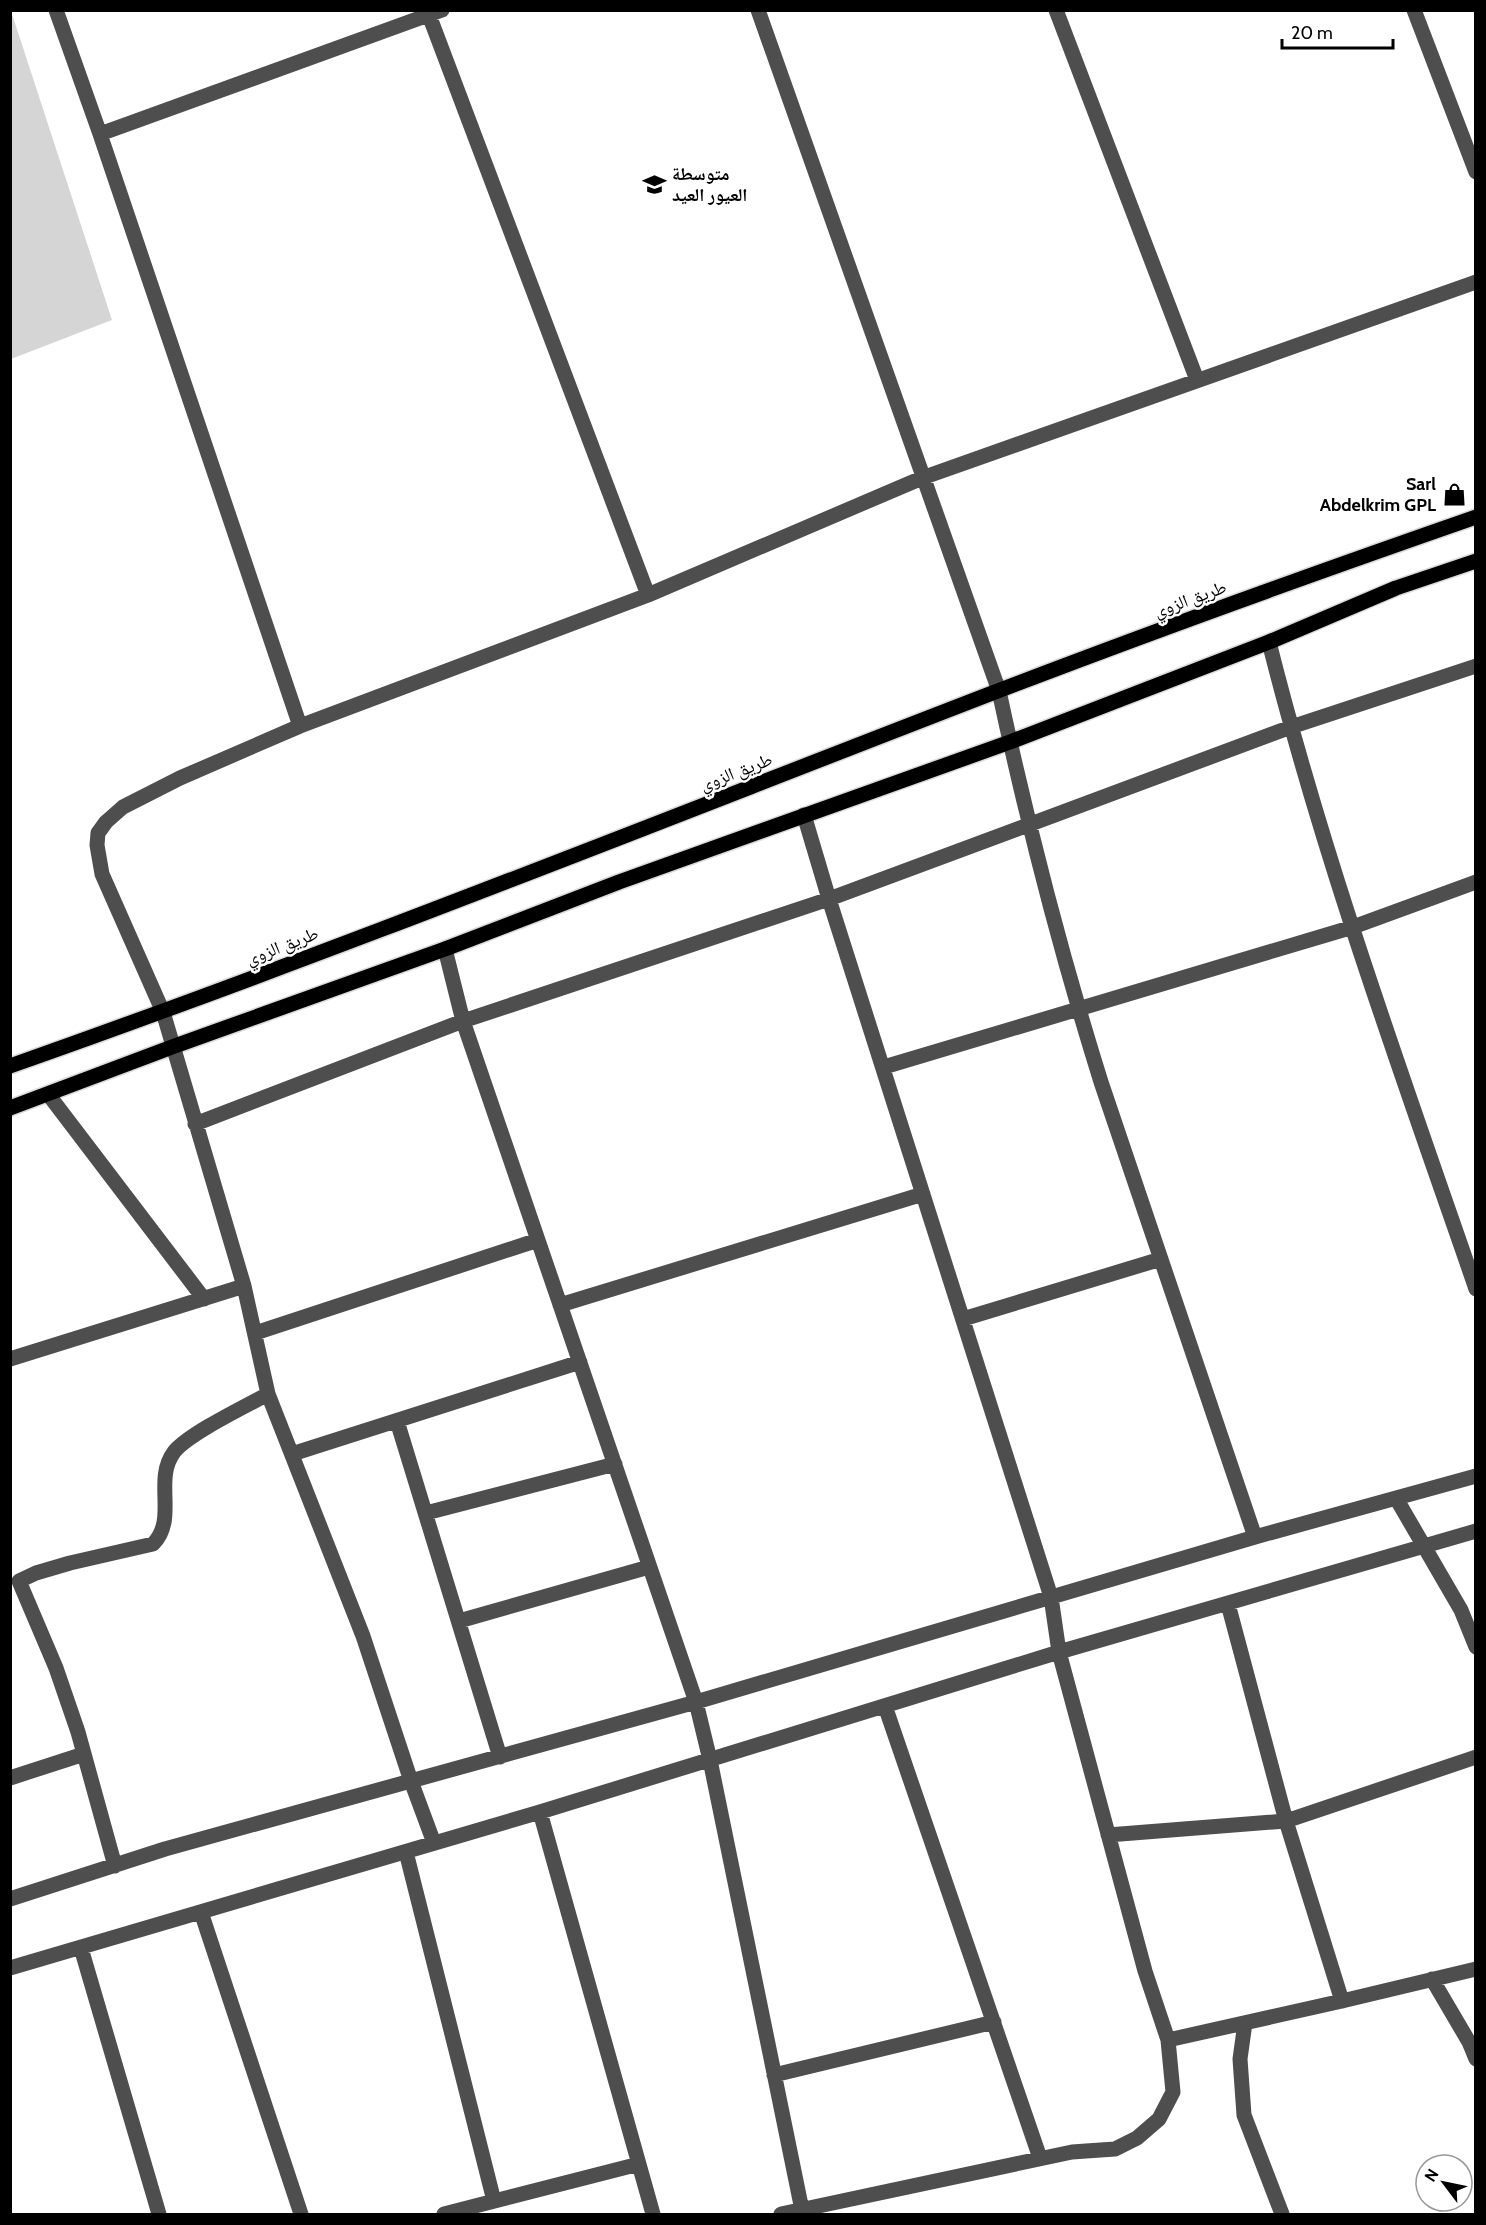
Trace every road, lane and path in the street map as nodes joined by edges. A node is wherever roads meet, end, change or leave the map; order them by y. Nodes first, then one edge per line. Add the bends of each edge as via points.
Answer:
1 (56, 10) edge
2 (758, 10) edge
3 (1056, 10) edge
4 (1414, 10) edge
5 (436, 13) edge
6 (100, 134) junction
7 (1476, 172) edge
8 (1476, 282) edge
9 (1197, 380) junction
10 (922, 478) junction
11 (1476, 517) edge
12 (1476, 561) edge
13 (648, 595) junction
14 (1269, 642) junction
15 (1476, 666) edge
16 (999, 691) junction
17 (300, 726) junction
18 (1291, 727) junction
19 (1010, 742) junction
20 (804, 815) junction
21 (1030, 823) junction
22 (1476, 882) edge
23 (829, 899) junction
24 (1353, 927) junction
25 (446, 949) junction
26 (1079, 1010) junction
27 (163, 1012) junction
28 (463, 1021) junction
29 (172, 1047) junction
30 (10, 1066) edge
31 (884, 1067) junction
32 (48, 1094) junction
33 (10, 1108) edge
34 (195, 1124) junction
35 (923, 1194) junction
36 (538, 1240) junction
37 (1161, 1259) junction
38 (1471, 1262) edge
39 (244, 1286) junction
40 (1476, 1289) edge
41 (204, 1299) junction
42 (560, 1305) junction
43 (963, 1319) junction
44 (255, 1333) junction
45 (10, 1359) edge
46 (580, 1362) junction
47 (268, 1394) junction
48 (398, 1421) junction
49 (292, 1454) junction
50 (615, 1464) junction
51 (1476, 1476) edge
52 (1396, 1498) junction
53 (426, 1513) junction
54 (1476, 1531) edge
55 (1255, 1537) junction
56 (1424, 1547) junction
57 (649, 1567) junction
58 (15, 1583) edge
59 (1051, 1597) junction
60 (1228, 1605) junction
61 (459, 1622) junction
62 (1476, 1647) edge
63 (1059, 1652) junction
64 (696, 1702) junction
65 (885, 1706) junction
66 (84, 1754) junction
67 (500, 1756) junction
68 (1476, 1757) edge
69 (710, 1760) junction
70 (10, 1778) edge
71 (411, 1781) junction
72 (540, 1812) junction
73 (1286, 1821) junction
74 (1108, 1835) junction
75 (434, 1843) junction
76 (406, 1852) junction
77 (115, 1866) junction
78 (10, 1899) edge
79 (201, 1912) junction
80 (81, 1948) junction
81 (10, 1968) edge
82 (1476, 1969) edge
83 (1432, 1979) junction
84 (1342, 2001) junction
85 (994, 2022) junction
86 (1245, 2023) junction
87 (1168, 2040) junction
88 (1476, 2060) edge
89 (774, 2075) junction
90 (1040, 2158) junction
91 (639, 2164) junction
92 (494, 2201) junction
93 (802, 2210) junction
94 (159, 2214) edge
95 (301, 2214) edge
96 (444, 2214) edge
97 (653, 2214) edge
98 (780, 2214) edge
99 (1282, 2214) edge

1 - 6 street
2 - 10 street
3 - 9 street
4 - 7 street
5 - 6 street
5 - 13 street
6 - 17 street
8 - 9 street
9 - 10 street
10 - 13 street
10 - 16 street
11 - 16 main road, طريق الزوي
12 - 14 main road via 1396,588
13 - 17 street
14 - 18 street
14 - 19 main road
15 - 18 street
16 - 19 street
16 - 27 main road, طريق الزوي
17 - 27 street via 123,807 98,833 102,874
18 - 21 street
18 - 24 street
19 - 20 main road
19 - 21 street
20 - 23 street
20 - 25 main road
21 - 23 street
21 - 26 street
22 - 24 street
23 - 28 street
23 - 31 street
24 - 26 street
24 - 38 street
25 - 28 street
25 - 29 main road
26 - 31 street
26 - 37 street
27 - 29 street
27 - 30 main road, طريق الزوي
28 - 34 street
28 - 36 street
29 - 32 main road
29 - 34 street
31 - 35 street
32 - 33 main road
32 - 41 street
34 - 39 street
35 - 42 street
35 - 43 street
36 - 42 street
36 - 44 street
37 - 43 street
37 - 55 street
38 - 40 street
39 - 41 street
39 - 44 street
41 - 45 street
42 - 46 street
43 - 59 street
44 - 47 street
46 - 48 street
46 - 50 street
47 - 49 street
47 - 58 street via 174,1451 164,1475 163,1528 153,1544 70,1563
48 - 49 street
48 - 53 street
49 - 71 street via 363,1636
50 - 53 street
50 - 57 street
51 - 52 street
52 - 55 street
52 - 56 street
53 - 61 street
54 - 56 street
55 - 59 street
56 - 60 street
56 - 62 street via 1461,1610
57 - 61 street
57 - 64 street
58 - 66 street via 56,1668
59 - 63 street
59 - 64 street
60 - 63 street
60 - 73 street
61 - 67 street
63 - 65 street
63 - 74 street
64 - 67 street
64 - 69 street
65 - 69 street
65 - 85 street
66 - 70 street
66 - 77 street
67 - 71 street
68 - 73 street
69 - 72 street
69 - 89 street
71 - 75 street
71 - 77 street
72 - 75 street
72 - 91 street
73 - 74 street
73 - 84 street
74 - 87 street
75 - 76 street
76 - 79 street
76 - 92 street
77 - 78 street
79 - 80 street
79 - 95 street
80 - 81 street
80 - 94 street
82 - 83 street
83 - 84 street
83 - 88 street
84 - 86 street
85 - 89 street
85 - 90 street
86 - 87 street
86 - 99 street via 1240,2059 1244,2115
87 - 90 street via 1173,2092 1159,2119 1137,2138 1115,2149
89 - 93 street
90 - 93 street
91 - 92 street
91 - 97 street
92 - 96 street
93 - 98 street

